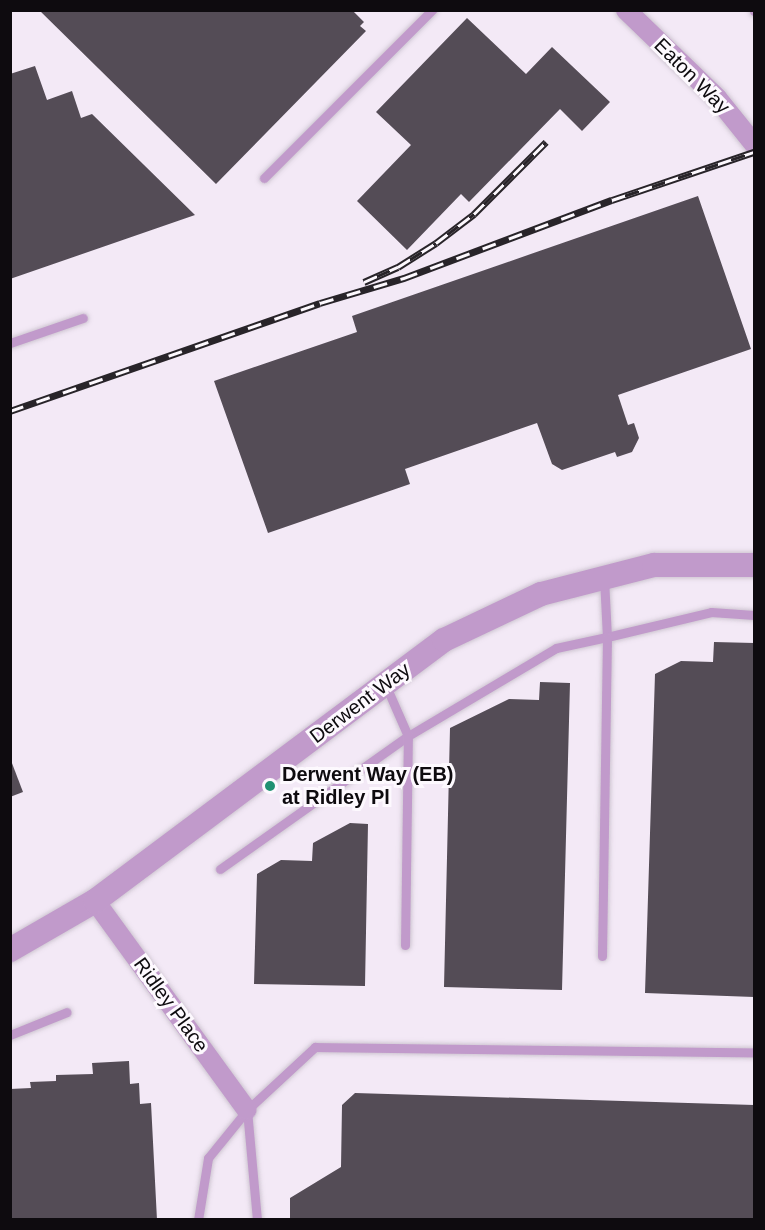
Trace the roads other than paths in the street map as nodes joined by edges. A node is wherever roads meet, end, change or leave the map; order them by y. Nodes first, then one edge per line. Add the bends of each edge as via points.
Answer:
1 (432, 10) edge
2 (626, 10) edge
3 (754, 144) edge
4 (264, 178) dead end
5 (83, 318) dead end
6 (10, 343) edge
7 (754, 565) edge
8 (604, 578) junction
9 (754, 615) edge
10 (606, 637) junction
11 (385, 684) junction
12 (408, 736) junction
13 (220, 869) dead end
14 (95, 901) junction
15 (405, 945) dead end
16 (10, 950) edge
17 (602, 956) dead end
18 (67, 1012) dead end
19 (10, 1035) edge
20 (754, 1052) edge
21 (247, 1110) junction
22 (198, 1220) edge
23 (257, 1220) edge

1 - 4 lane
2 - 3 street, Eaton Way via 717,98
5 - 6 lane
7 - 8 street, Derwent Way via 654,565
8 - 10 lane
8 - 11 street, Derwent Way via 541,594 444,640
9 - 10 lane via 711,612
10 - 12 lane via 556,648
10 - 17 lane
11 - 12 lane
11 - 14 street, Derwent Way
12 - 13 lane
12 - 15 lane
14 - 16 street, Derwent Way
14 - 21 street, Ridley Place
18 - 19 lane
20 - 21 lane via 315,1047
21 - 22 lane via 208,1158
21 - 23 lane

